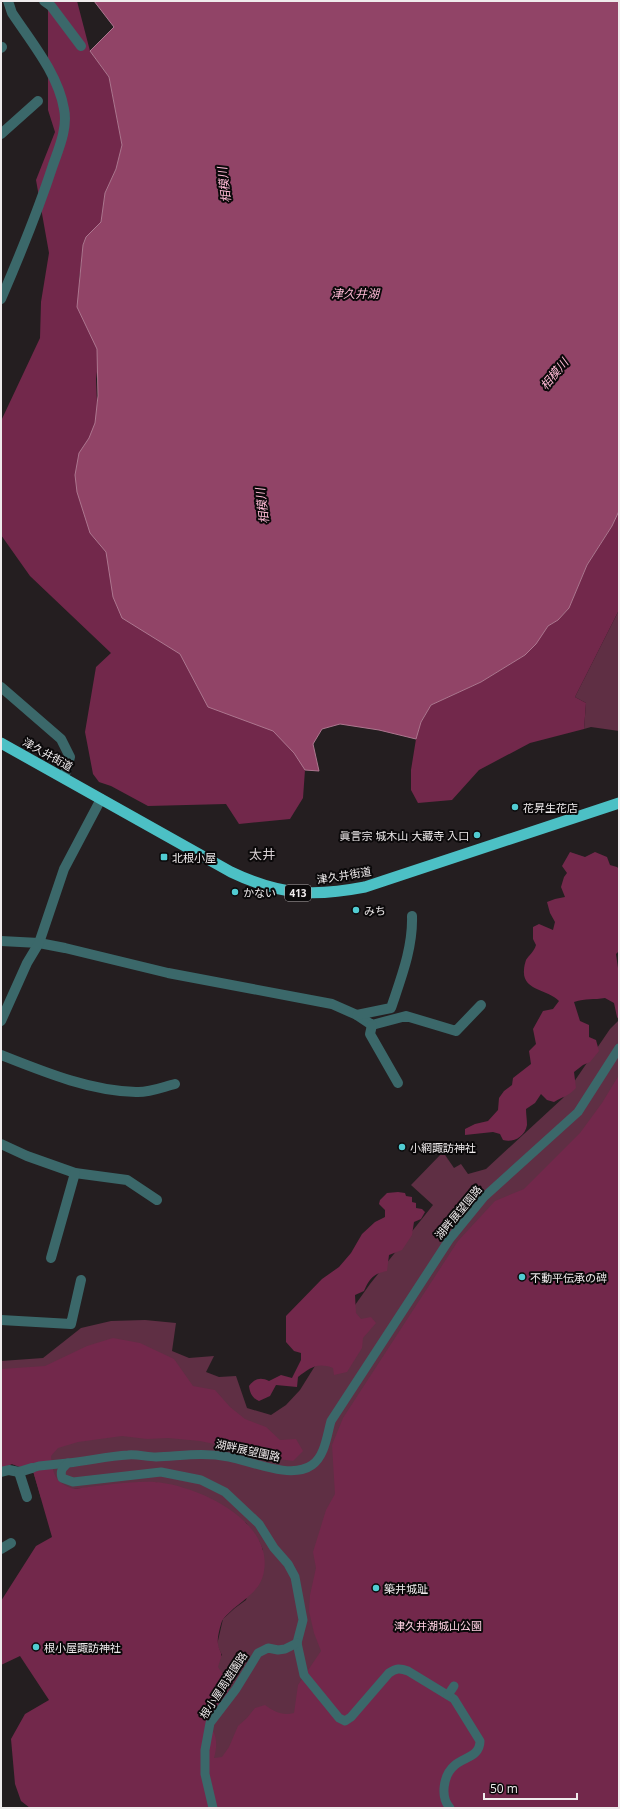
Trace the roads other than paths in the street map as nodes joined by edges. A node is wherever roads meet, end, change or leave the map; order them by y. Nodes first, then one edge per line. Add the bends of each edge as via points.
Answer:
1 (8, 1) edge
2 (44, 1) edge
3 (81, 46) dead end
4 (38, 101) dead end
5 (1, 134) edge
6 (1, 299) edge
7 (1, 687) edge
8 (1, 743) edge
9 (64, 778) junction
10 (101, 799) junction
11 (619, 804) edge
12 (412, 916) dead end
13 (1, 941) edge
14 (39, 943) junction
15 (481, 1005) dead end
16 (358, 1015) junction
17 (1, 1021) edge
18 (372, 1025) junction
19 (619, 1048) edge
20 (1, 1055) edge
21 (398, 1083) dead end
22 (175, 1084) dead end
23 (1, 1144) edge
24 (75, 1173) junction
25 (157, 1200) dead end
26 (52, 1258) dead end
27 (81, 1280) dead end
28 (1, 1320) edge
29 (65, 1464) junction
30 (32, 1468) joint
31 (1, 1472) edge
32 (19, 1472) junction
33 (27, 1497) dead end
34 (11, 1543) dead end
35 (1, 1549) edge
36 (298, 1642) junction
37 (454, 1686) dead end
38 (448, 1695) junction
39 (213, 1808) edge
40 (450, 1808) edge

1 - 6 street via 12,13 56,81 65,111 65,124 42,201
2 - 3 street via 51,6
4 - 5 street
7 - 9 street via 61,739 70,757
8 - 9 highway, 津久井街道 / 413
9 - 10 highway, 津久井街道 / 413
10 - 11 highway, 津久井街道 / 413 via 247,880 282,891 312,893 370,886
10 - 14 street via 64,869
12 - 16 street via 408,955 391,1008
13 - 14 street
14 - 16 street via 168,973 332,1004
14 - 17 street via 26,963
15 - 18 street via 456,1031 406,1016
16 - 18 street
18 - 21 street via 370,1034
19 - 29 street, 湖畔展望園路 via 578,1112 484,1197 449,1240 331,1421 324,1448 312,1465 301,1470 285,1470 205,1454 155,1457 129,1455
20 - 22 street via 42,1071 98,1087 138,1092
23 - 24 street
24 - 25 street via 127,1180
24 - 26 street
27 - 28 street via 71,1324
29 - 30 street, 湖畔展望園路
29 - 36 street via 62,1468 62,1478 73,1482 161,1472 201,1480 225,1492 259,1524 295,1577 303,1620
30 - 32 street
31 - 32 street
32 - 33 street
34 - 35 street
36 - 38 street via 304,1676 339,1718 345,1720 351,1717 394,1669 408,1671
36 - 39 street, 根小屋周遊園路 via 285,1649 268,1648 258,1653 210,1723 205,1750 205,1774
37 - 38 street
38 - 40 street via 457,1703 480,1741 476,1753 454,1766 449,1773 443,1793

